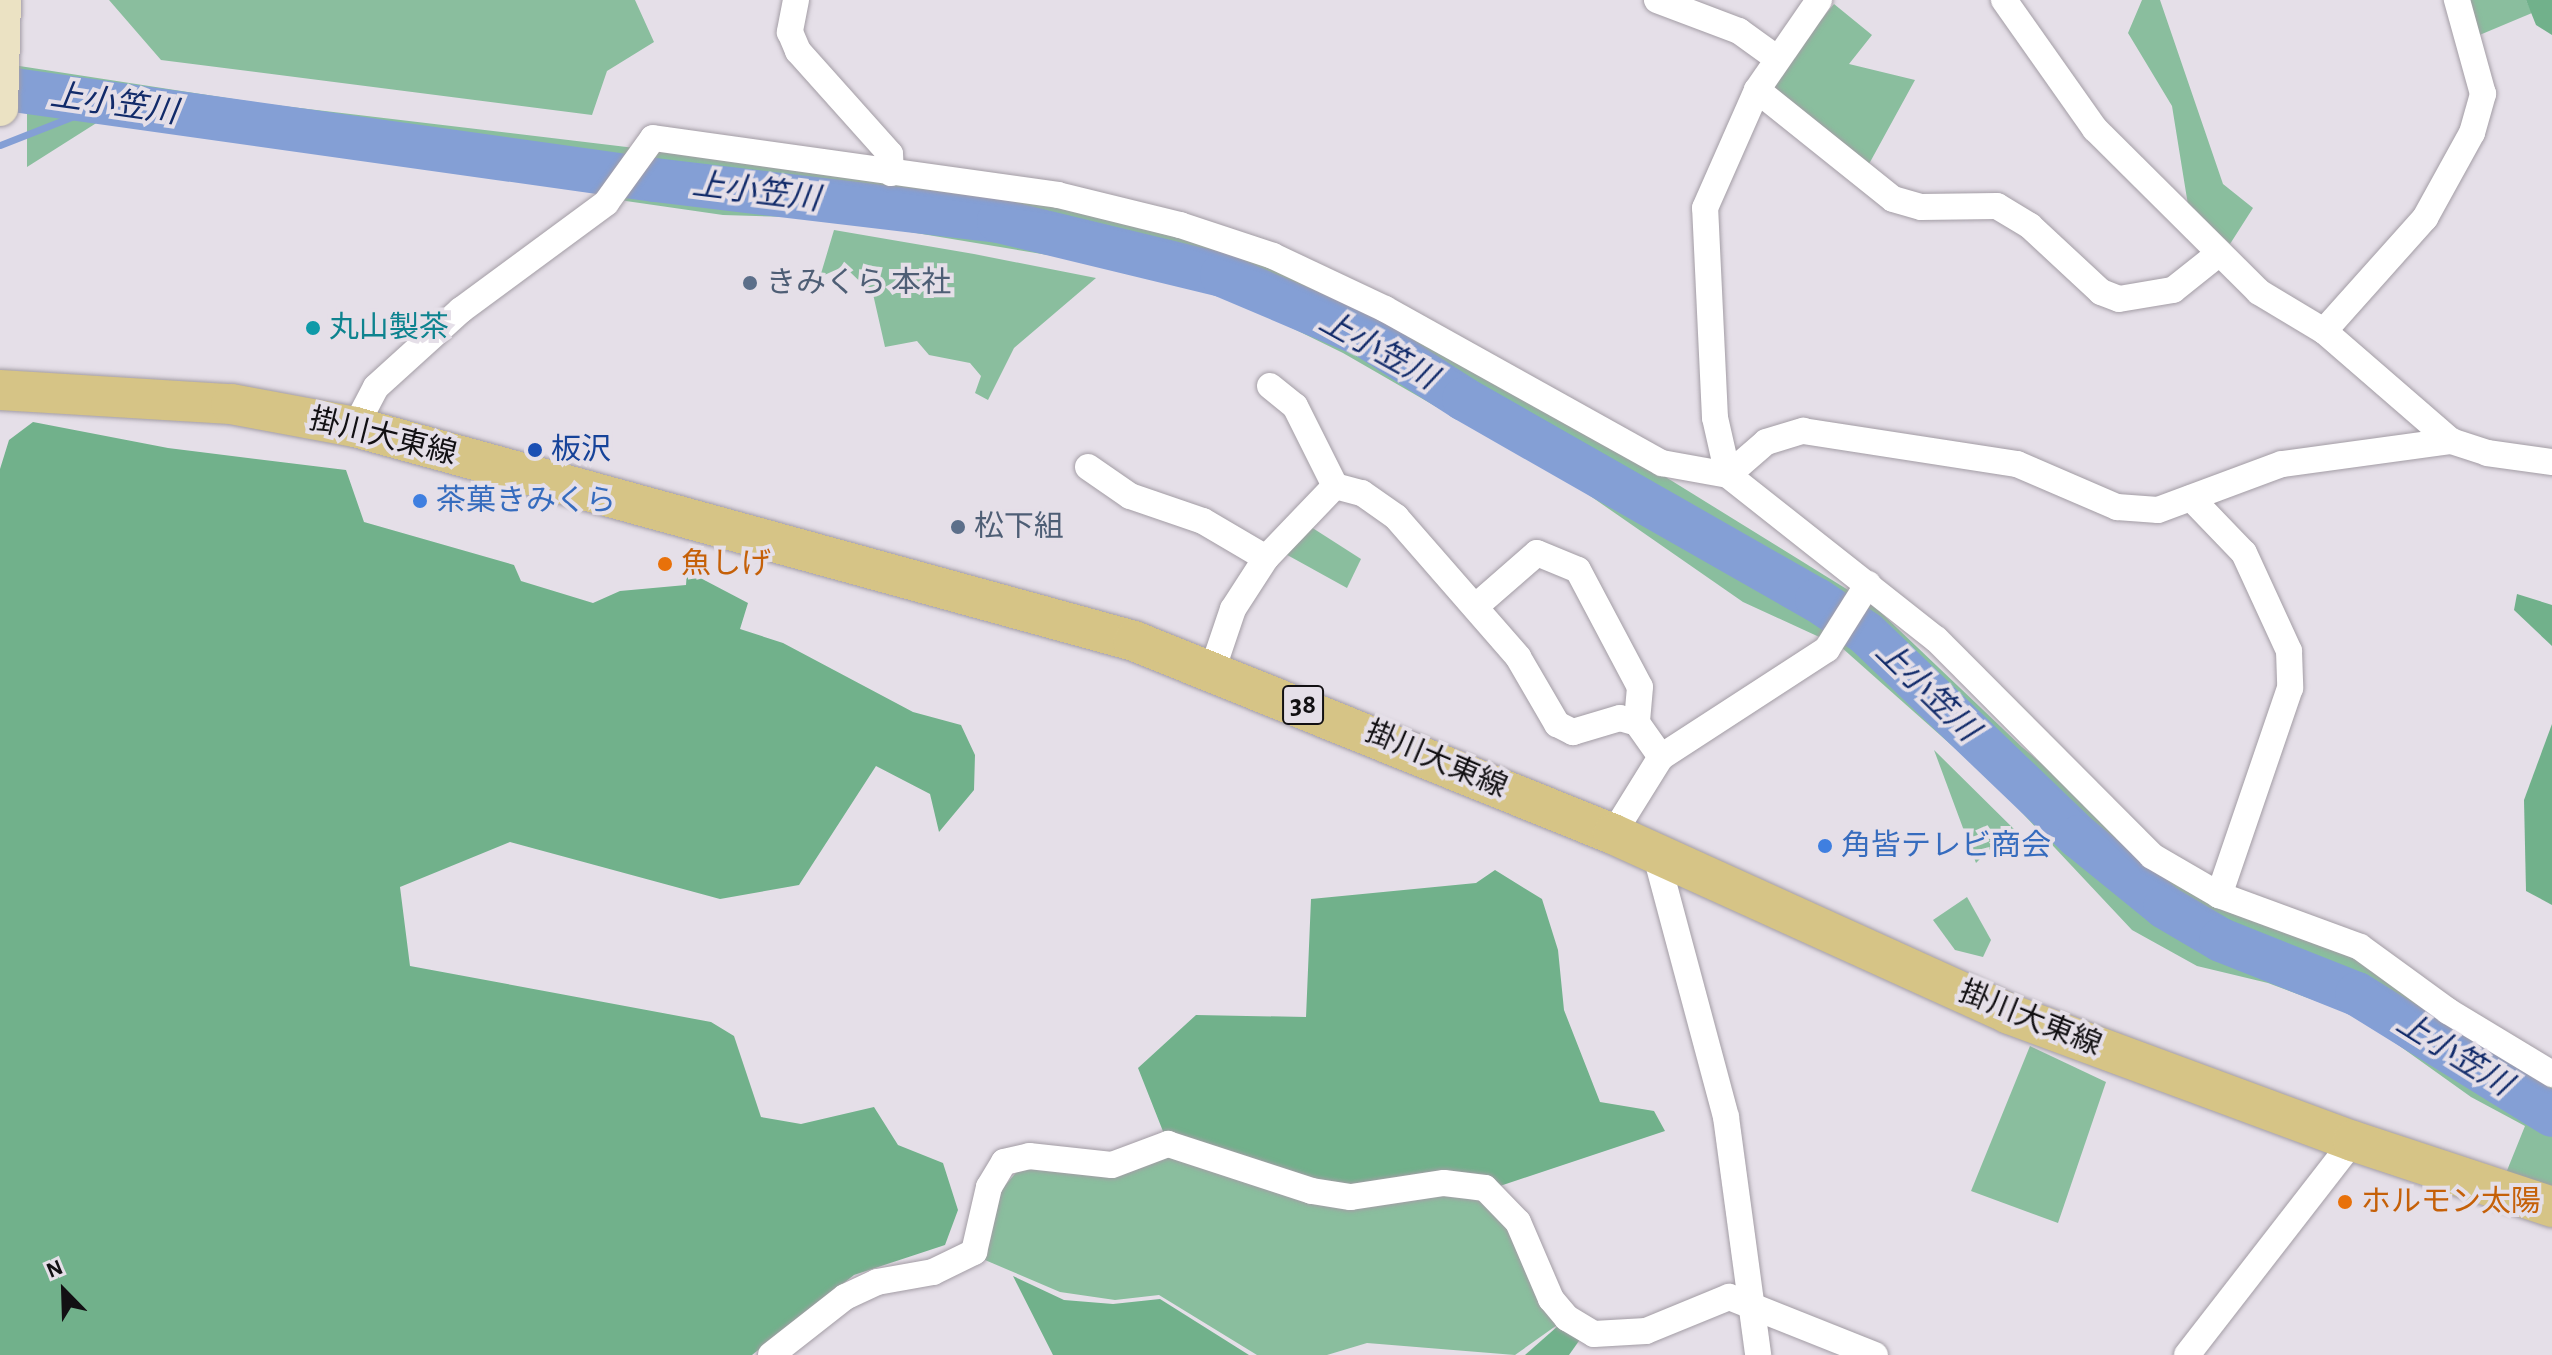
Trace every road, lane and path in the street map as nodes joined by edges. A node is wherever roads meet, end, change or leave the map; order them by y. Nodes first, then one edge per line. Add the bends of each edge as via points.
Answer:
1 (3, 0) edge
2 (796, 0) edge
3 (1657, 0) edge
4 (1819, 0) edge
5 (2004, 0) edge
6 (2457, 0) edge
7 (1775, 57) junction
8 (1757, 90) junction
9 (0, 108) edge
10 (891, 173) junction
11 (2217, 255) junction
12 (2324, 331) junction
13 (1270, 386) dead end
14 (0, 390) edge
15 (355, 427) junction
16 (2451, 441) junction
17 (2552, 462) edge
18 (1088, 467) dead end
19 (1728, 475) junction
20 (1335, 486) junction
21 (2191, 498) junction
22 (1266, 558) junction
23 (1866, 587) junction
24 (1475, 607) junction
25 (1213, 668) junction
26 (1637, 723) junction
27 (1661, 757) junction
28 (1613, 834) junction
29 (1655, 852) junction
30 (2219, 895) junction
31 (2552, 1074) edge
32 (2353, 1141) junction
33 (2552, 1207) edge
34 (1751, 1308) junction
35 (771, 1355) edge
36 (1758, 1355) edge
37 (1875, 1355) edge
38 (2187, 1355) edge

1 - 9 street
2 - 10 street via 790,32 798,51 890,154
3 - 7 street via 1739,31
4 - 7 street
5 - 11 street via 2095,129
6 - 12 street via 2483,94 2472,133 2425,218
7 - 8 street
8 - 11 street via 1893,199 1921,207 1997,206 2030,226 2101,292 2119,299 2173,290
8 - 19 street via 1705,208 1701,231 1714,314 1715,418
10 - 15 street via 653,138 606,203 461,310 376,387
10 - 19 street via 1058,195 1273,256 1385,309 1662,463
11 - 12 street via 2259,292
12 - 16 street
13 - 20 street via 1295,406
14 - 15 main road, 掛川大東線 / 38 via 231,404
15 - 25 main road, 掛川大東線 / 38
16 - 17 street
16 - 21 street via 2308,458
18 - 22 street via 1130,496 1203,521
19 - 21 street via 1766,442 1803,431 2017,464 2140,511
19 - 23 street
20 - 22 street
20 - 24 street via 1362,493 1396,517
21 - 30 street via 2244,553 2289,651 2290,688
22 - 25 street via 1233,609
23 - 27 street via 1832,642
23 - 30 street via 1936,639 2152,856
24 - 26 street via 1518,657 1557,724 1573,732 1620,718
24 - 26 street via 1537,553 1578,570 1640,687
25 - 28 main road, 掛川大東線 / 38
26 - 27 street
27 - 28 street
28 - 29 main road, 掛川大東線 / 38
29 - 32 main road, 掛川大東線 / 38 via 2009,1014
29 - 34 street via 1726,1117
30 - 31 street via 2360,947 2448,1011
32 - 33 main road, 掛川大東線 / 38
32 - 38 street
34 - 35 street via 1729,1297 1646,1331 1594,1334 1567,1318 1551,1299 1518,1222 1485,1188 1444,1183 1351,1197 1312,1191 1168,1144 1112,1165 1029,1156 1004,1162 989,1187 974,1252 933,1272 877,1282 845,1297
34 - 36 street
34 - 37 street

